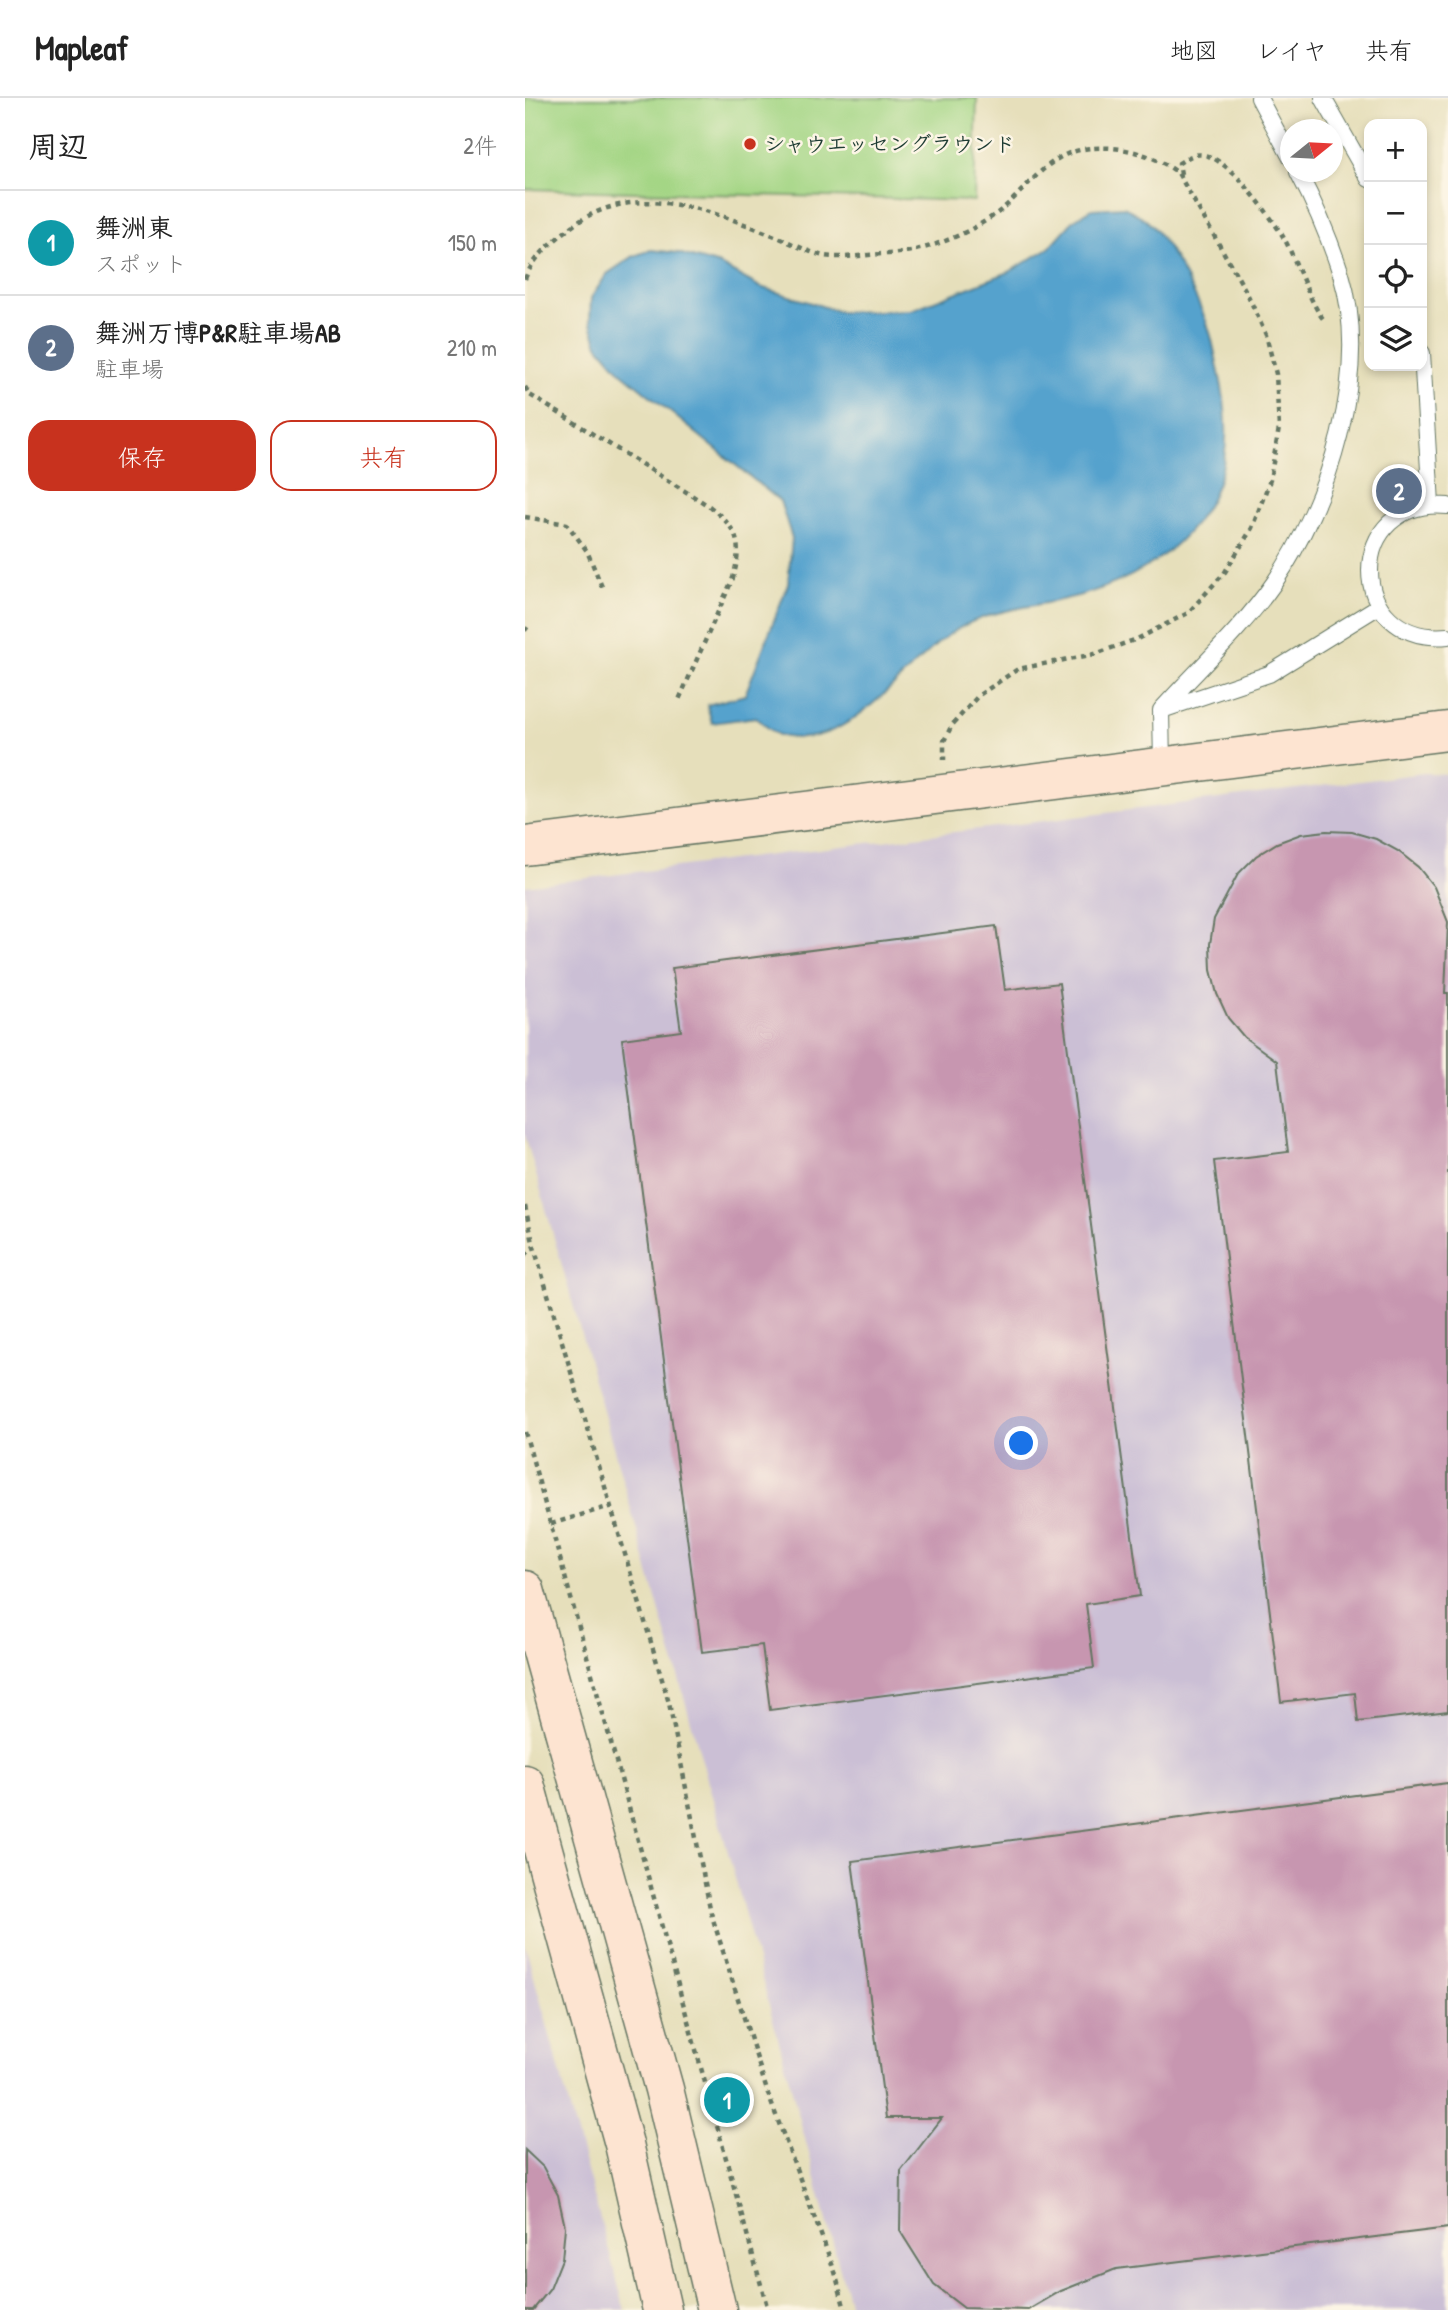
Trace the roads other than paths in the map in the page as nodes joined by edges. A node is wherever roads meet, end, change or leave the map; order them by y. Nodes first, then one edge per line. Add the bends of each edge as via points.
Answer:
1 (1259, 98) edge
2 (1323, 98) edge
3 (1280, 139) edge
4 (1364, 170) edge
5 (1302, 182) edge
6 (1423, 371) edge
7 (1431, 504) junction
8 (1448, 506) edge
9 (1379, 606) junction
10 (1448, 636) edge
11 (1161, 710) junction
12 (1448, 731) edge
13 (1162, 766) junction
14 (525, 846) edge
15 (525, 1590) edge
16 (525, 1784) edge
17 (662, 2310) edge
18 (717, 2310) edge

1 - 3 lane
2 - 4 lane
5 - 11 lane via 1342,276 1350,333 1347,395 1338,441 1297,545 1272,584
6 - 7 lane
7 - 8 lane
7 - 9 lane via 1395,518 1372,549 1370,578
9 - 10 lane via 1410,633
9 - 11 lane via 1269,674
11 - 13 lane
12 - 13 street
13 - 14 street
15 - 18 street via 664,2089
16 - 17 street via 624,2144

